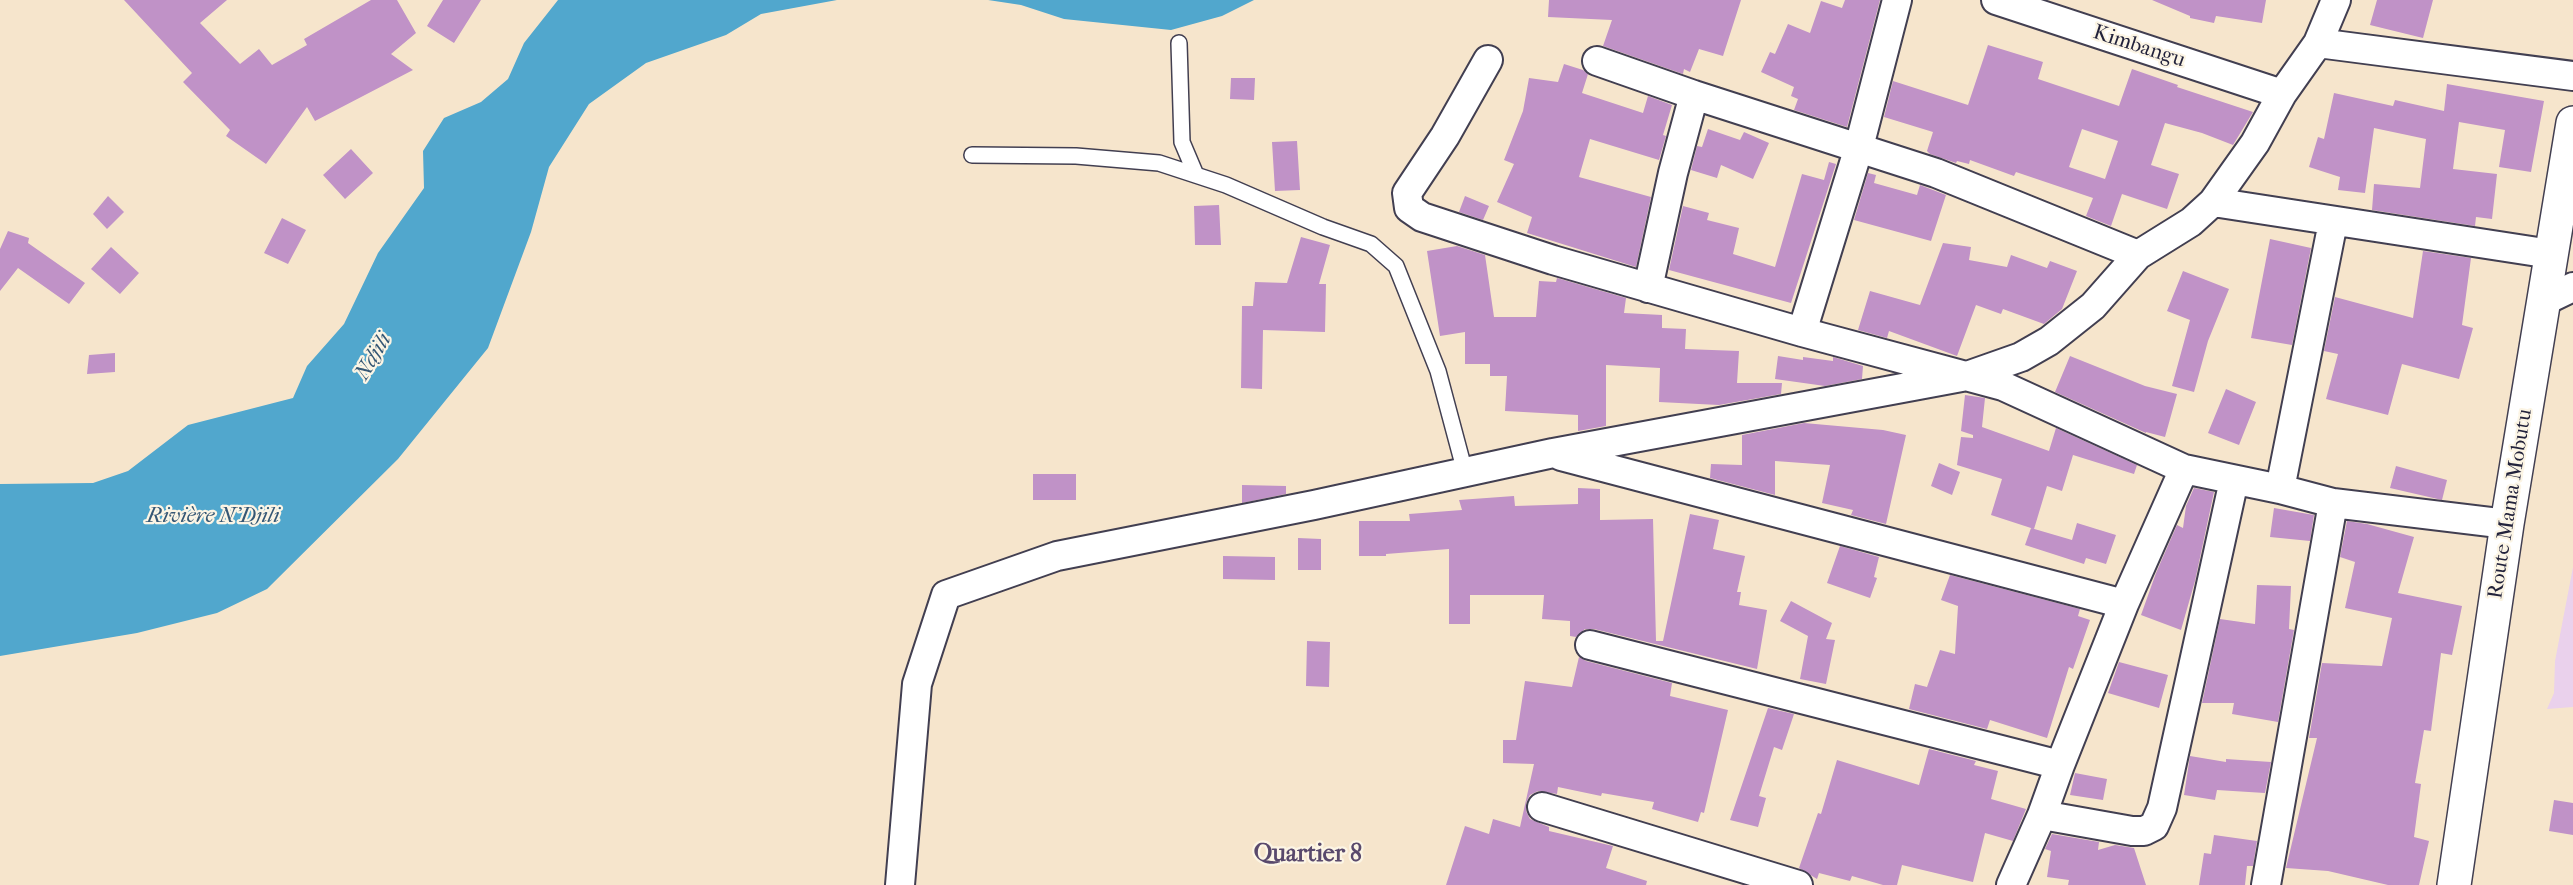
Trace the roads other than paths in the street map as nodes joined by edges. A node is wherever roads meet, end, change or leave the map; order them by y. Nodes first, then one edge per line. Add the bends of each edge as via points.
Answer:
1 (1897, 0) edge
2 (1996, 0) edge
3 (2336, 0) edge
4 (1179, 43) dead end
5 (2318, 44) junction
6 (1488, 60) dead end
7 (1597, 61) dead end
8 (2573, 76) edge
9 (2282, 94) junction
10 (1694, 95) junction
11 (2573, 123) edge
12 (1859, 147) junction
13 (972, 155) dead end
14 (1196, 175) junction
15 (2212, 202) junction
16 (2333, 222) junction
17 (2551, 254) junction
18 (2138, 255) junction
19 (2573, 286) edge
20 (1648, 288) junction
21 (2544, 301) junction
22 (1802, 332) junction
23 (1967, 376) junction
24 (1553, 453) junction
25 (2184, 469) junction
26 (1466, 472) junction
27 (2234, 480) junction
28 (2280, 489) junction
29 (2333, 503) junction
30 (2507, 524) junction
31 (2124, 604) junction
32 (1590, 645) dead end
33 (2060, 765) junction
34 (1542, 807) dead end
35 (2042, 815) junction
36 (900, 885) edge
37 (1798, 885) edge
38 (2011, 885) edge
39 (2266, 885) edge
40 (2454, 885) edge

1 - 12 street
2 - 9 street, Kimbangu
3 - 5 street
4 - 14 lane via 1182,142
5 - 8 street
5 - 9 street
6 - 20 street via 1407,193 1409,208 1422,217
7 - 10 street
9 - 15 street via 2255,143
10 - 12 street
10 - 20 street
11 - 17 street, Route Mama Mobutu
12 - 18 street via 1936,173
12 - 22 street
13 - 14 lane via 1076,156 1159,163
14 - 26 lane via 1371,244 1396,266 1438,371
15 - 16 street
15 - 18 street via 2192,222
16 - 17 street
16 - 28 street
17 - 21 street, Route Mama Mobutu
18 - 23 street via 2093,306 2049,341 2021,357
19 - 21 street
20 - 22 street
21 - 30 street, Route Mama Mobutu
22 - 23 street
23 - 24 street
23 - 25 street via 2003,386
24 - 26 street
24 - 31 street
25 - 27 street
25 - 31 street
26 - 36 street via 1057,556 946,595 916,684
27 - 28 street
27 - 35 street via 2162,808 2154,826 2132,831
28 - 29 street
29 - 30 street
29 - 39 street
30 - 40 street, Route Mama Mobutu
31 - 33 street
32 - 33 street
33 - 35 street
34 - 37 street
35 - 38 street

